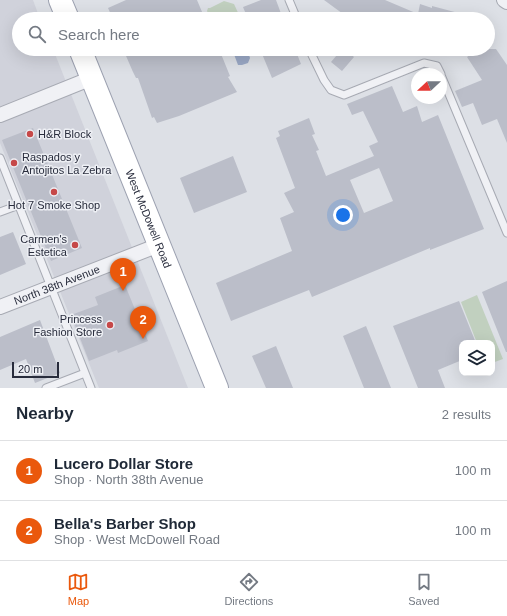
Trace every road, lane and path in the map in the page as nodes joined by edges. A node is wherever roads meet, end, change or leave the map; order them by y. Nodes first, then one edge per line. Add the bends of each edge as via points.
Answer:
1 (60, 0) edge
2 (289, 0) edge
3 (504, 0) edge
4 (507, 2) edge
5 (65, 12) edge
6 (294, 12) edge
7 (83, 56) edge
8 (312, 56) edge
9 (414, 68) edge
10 (438, 68) edge
11 (411, 69) edge
12 (92, 78) junction
13 (447, 88) edge
14 (0, 115) edge
15 (0, 158) edge
16 (19, 205) junction
17 (0, 212) edge
18 (506, 230) edge
19 (159, 245) junction
20 (51, 287) junction
21 (0, 307) edge
22 (85, 373) junction
23 (46, 388) edge
24 (91, 388) edge
25 (217, 388) edge

1 - 5 main road
2 - 6 lane
3 - 4 street
7 - 12 main road, West McDowell Road
8 - 11 lane via 331,90 344,95
9 - 10 lane via 424,64
12 - 14 street
12 - 19 main road, West McDowell Road
13 - 18 lane
15 - 16 lane
16 - 17 lane
16 - 20 lane
19 - 20 street, North 38th Avenue
19 - 25 main road, West McDowell Road
20 - 21 street, North 38th Avenue
20 - 22 lane
22 - 23 lane
22 - 24 lane

